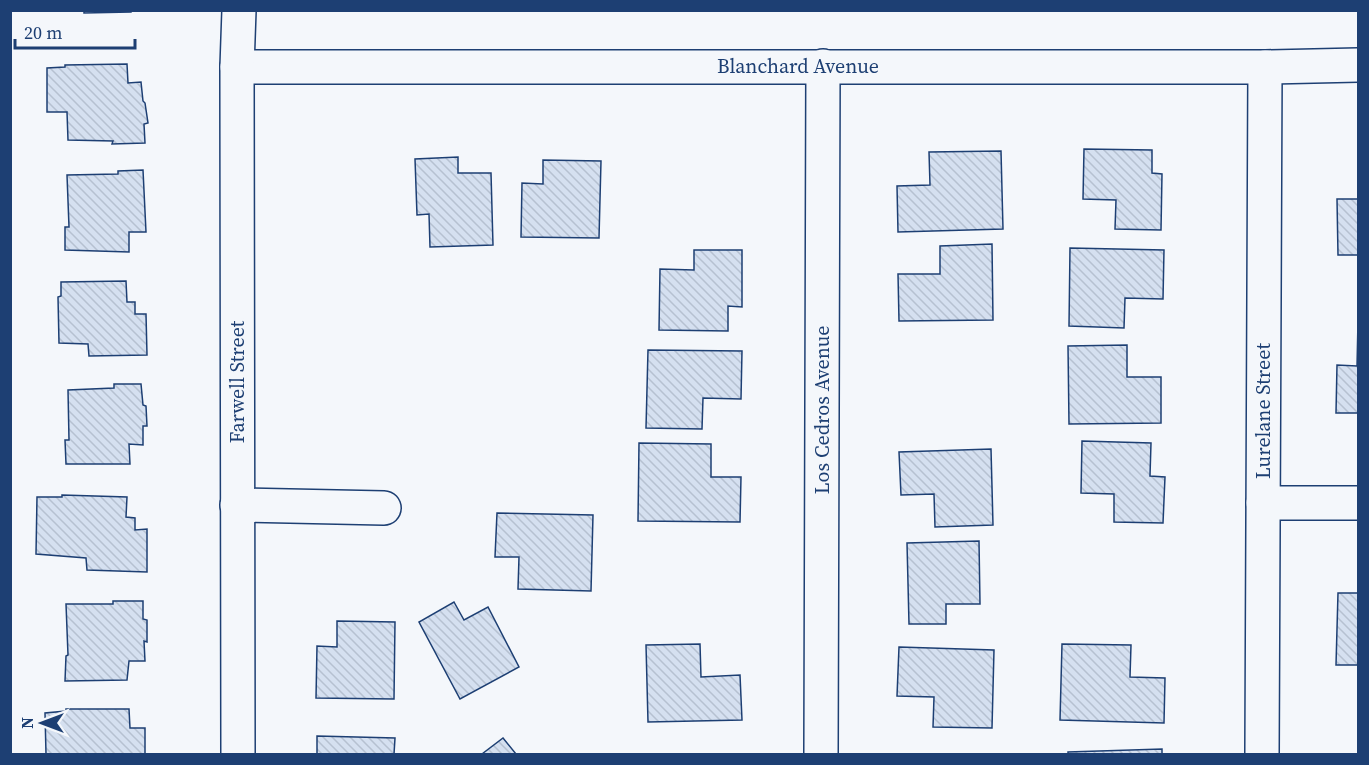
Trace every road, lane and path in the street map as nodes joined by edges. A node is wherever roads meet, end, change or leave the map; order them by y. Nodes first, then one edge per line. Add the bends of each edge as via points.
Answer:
1 (238, 10) edge
2 (1359, 65) edge
3 (823, 66) junction
4 (237, 67) junction
5 (1265, 67) junction
6 (1263, 503) junction
7 (1359, 503) edge
8 (237, 505) junction
9 (384, 508) dead end
10 (238, 754) edge
11 (821, 754) edge
12 (1262, 754) edge

1 - 4 street, Farwell Street
2 - 5 street, Blanchard Avenue
3 - 4 street, Blanchard Avenue
3 - 5 street, Blanchard Avenue
3 - 11 street, Los Cedros Avenue
4 - 8 street, Farwell Street
5 - 6 street, Lurelane Street
6 - 7 street
6 - 12 street, Lurelane Street
8 - 9 street
8 - 10 street, Farwell Street

